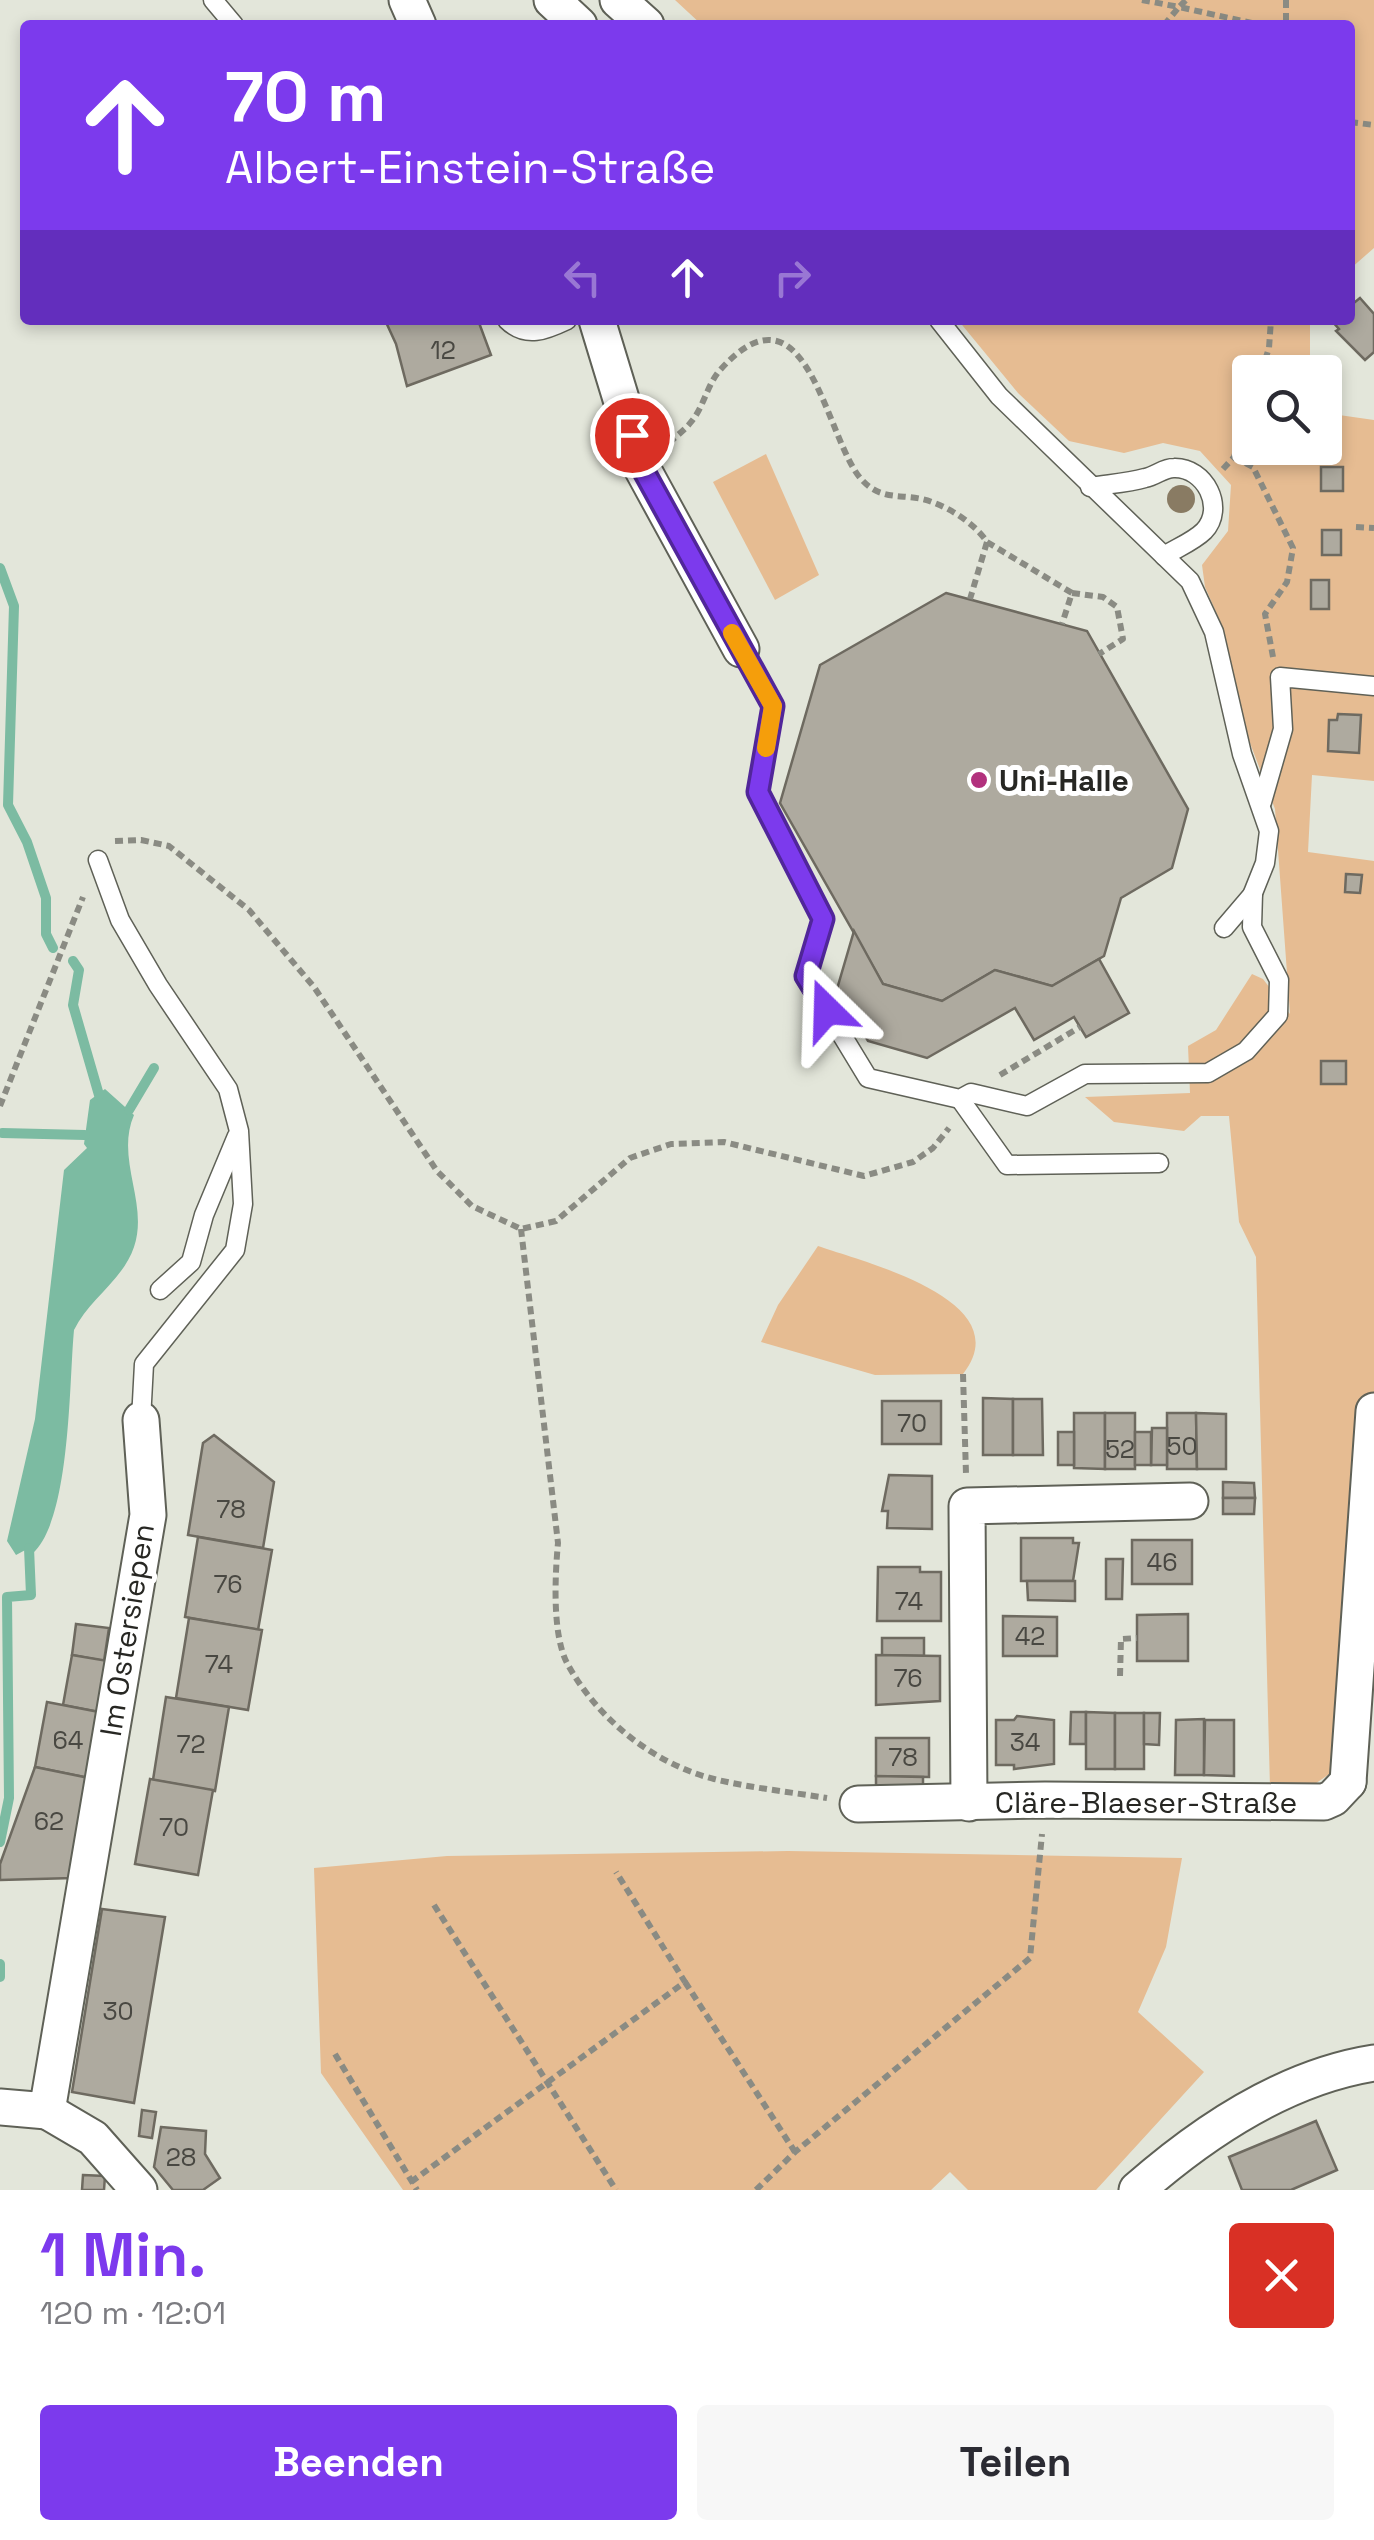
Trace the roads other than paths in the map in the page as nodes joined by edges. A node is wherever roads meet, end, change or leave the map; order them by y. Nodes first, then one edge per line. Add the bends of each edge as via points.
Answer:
1 (213, 0) edge
2 (552, 0) edge
3 (618, 0) edge
4 (230, 20) edge
5 (574, 20) edge
6 (640, 20) edge
7 (512, 325) edge
8 (556, 325) edge
9 (599, 325) edge
10 (943, 325) edge
11 (1090, 487) junction
12 (1164, 556) junction
13 (741, 649) joint
14 (1374, 686) edge
15 (1262, 802) junction
16 (98, 860) dead end
17 (1253, 894) junction
18 (1224, 928) dead end
19 (960, 1099) junction
20 (239, 1130) junction
21 (1159, 1164) dead end
22 (160, 1290) dead end
23 (1374, 1411) edge
24 (141, 1420) joint
25 (1190, 1501) dead end
26 (1367, 1584) edge
27 (1361, 1782) edge
28 (969, 1803) junction
29 (858, 1804) road end
30 (1374, 2064) edge
31 (0, 2107) edge
32 (47, 2111) junction
33 (138, 2190) edge
34 (1137, 2190) edge

1 - 4 lane
2 - 5 street
3 - 6 street
7 - 8 lane via 540,332
9 - 13 street via 642,468
10 - 11 lane via 999,396
11 - 12 lane
11 - 12 lane via 1172,468 1196,474 1208,486 1212,518 1207,529
12 - 15 lane via 1190,582 1214,632 1242,754
13 - 19 lane via 773,706 758,792 823,919 806,976 868,1078
14 - 15 lane via 1280,677 1283,729
15 - 17 lane via 1269,831
16 - 20 lane, Im Ostersiepen via 120,920 228,1089
17 - 18 lane
17 - 19 lane via 1252,928 1280,980 1278,1015 1246,1051 1208,1073 1086,1074 1027,1106 971,1093
19 - 21 lane via 1006,1166
20 - 22 lane via 191,1262
20 - 24 lane, Im Ostersiepen via 243,1204 235,1250 144,1364
23 - 26 street
24 - 32 street, Im Ostersiepen via 148,1515
25 - 28 street, Cläre-Blaeser-Straße via 967,1506
26 - 27 street
27 - 28 street, Cläre-Blaeser-Straße via 1324,1802
28 - 29 street, Cläre-Blaeser-Straße
30 - 34 street via 1329,2074 1244,2113 1180,2152
31 - 32 street
32 - 33 street via 93,2138

